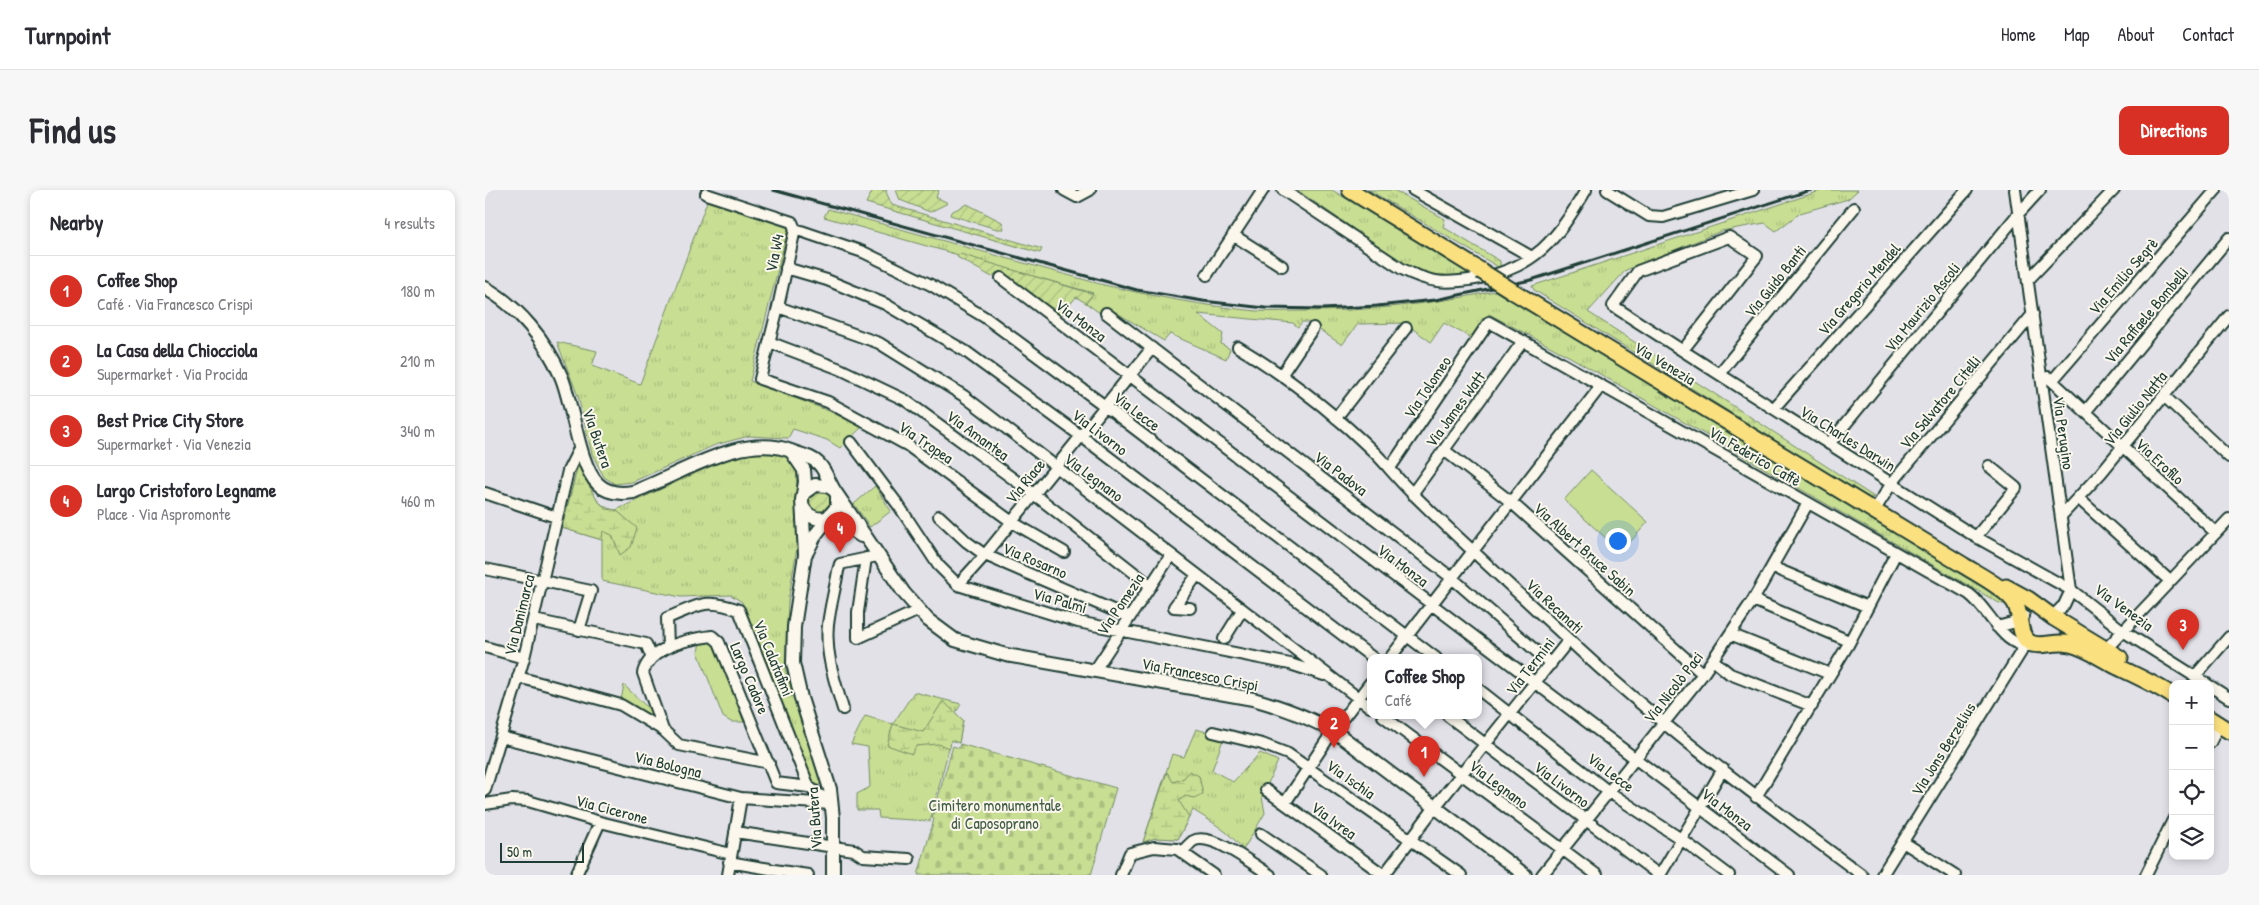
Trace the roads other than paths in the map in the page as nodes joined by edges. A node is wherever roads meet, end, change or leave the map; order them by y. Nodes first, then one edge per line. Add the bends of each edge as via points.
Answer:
1 (1064, 190) edge
2 (1090, 190) edge
3 (1263, 190) edge
4 (1283, 190) edge
5 (1350, 190) edge
6 (1413, 190) edge
7 (1586, 190) edge
8 (1607, 190) edge
9 (1753, 190) edge
10 (1967, 190) edge
11 (2015, 190) edge
12 (2040, 190) edge
13 (2113, 190) edge
14 (2216, 190) edge
15 (705, 194) dead end
16 (1854, 208) dead end
17 (2019, 213) junction
18 (795, 229) junction
19 (1233, 235) junction
20 (2229, 238) edge
21 (1532, 257) junction
22 (1282, 266) dead end
23 (786, 268) junction
24 (1207, 275) dead end
25 (1001, 278) dead end
26 (2028, 280) junction
27 (485, 288) edge
28 (778, 308) junction
29 (1106, 313) dead end
30 (2033, 314) junction
31 (2229, 316) edge
32 (1489, 322) joint
33 (1313, 328) dead end
34 (1406, 328) dead end
35 (1523, 341) junction
36 (769, 342) junction
37 (1238, 347) dead end
38 (1152, 348) junction
39 (1683, 350) junction
40 (2041, 370) junction
41 (1282, 374) junction
42 (1719, 374) junction
43 (1129, 376) junction
44 (760, 379) joint
45 (2052, 381) junction
46 (1601, 386) junction
47 (2164, 396) junction
48 (1105, 406) junction
49 (1774, 408) junction
50 (2086, 411) junction
51 (1336, 418) junction
52 (1081, 436) junction
53 (851, 442) dead end
54 (1829, 444) junction
55 (580, 447) junction
56 (2122, 447) junction
57 (1444, 450) junction
58 (791, 451) junction
59 (2229, 457) edge
60 (1989, 466) dead end
61 (1056, 467) junction
62 (1389, 468) junction
63 (1892, 484) junction
64 (485, 493) edge
65 (804, 493) junction
66 (835, 493) junction
67 (1034, 494) junction
68 (1412, 494) junction
69 (2078, 498) junction
70 (1511, 502) junction
71 (1808, 503) junction
72 (803, 507) junction
73 (1874, 512) junction
74 (939, 516) dead end
75 (2061, 516) junction
76 (556, 517) junction
77 (827, 518) junction
78 (2229, 519) edge
79 (1012, 522) junction
80 (2216, 533) junction
81 (1976, 537) junction
82 (865, 539) junction
83 (1474, 550) junction
84 (1064, 552) dead end
85 (1896, 553) junction
86 (805, 554) junction
87 (985, 555) junction
88 (1171, 555) junction
89 (871, 557) junction
90 (1963, 564) junction
91 (1772, 567) junction
92 (485, 569) edge
93 (1197, 575) junction
94 (1452, 578) junction
95 (543, 581) junction
96 (2170, 582) junction
97 (958, 585) junction
98 (1151, 586) junction
99 (2071, 590) junction
100 (1753, 600) junction
101 (1431, 605) junction
102 (1868, 607) junction
103 (1190, 608) dead end
104 (919, 610) junction
105 (1243, 610) junction
106 (2052, 615) junction
107 (1129, 617) junction
108 (534, 620) junction
109 (1997, 627) junction
110 (2023, 628) junction
111 (579, 630) junction
112 (1120, 630) junction
113 (2123, 631) junction
114 (1730, 634) junction
115 (2229, 636) edge
116 (1406, 637) junction
117 (1225, 639) dead end
118 (1569, 640) junction
119 (1849, 641) junction
120 (2044, 644) junction
121 (485, 647) edge
122 (668, 647) junction
123 (2106, 649) junction
124 (1368, 654) edge
125 (1393, 654) edge
126 (1429, 654) edge
127 (524, 658) junction
128 (652, 658) junction
129 (1713, 660) junction
130 (1551, 664) junction
131 (1095, 670) junction
132 (1703, 674) junction
133 (1830, 674) junction
134 (2195, 676) junction
135 (518, 677) junction
136 (1330, 677) junction
137 (2142, 677) junction
138 (2201, 680) edge
139 (1536, 684) junction
140 (1367, 687) edge
141 (2214, 689) edge
142 (1482, 692) edge
143 (2169, 694) edge
144 (1359, 698) junction
145 (2229, 698) edge
146 (1367, 705) edge
147 (1812, 706) junction
148 (843, 709) dead end
149 (1511, 714) junction
150 (1344, 717) dead end
151 (1387, 719) edge
152 (1452, 719) edge
153 (1663, 724) junction
154 (663, 730) junction
155 (1333, 731) junction
156 (1213, 732) dead end
157 (501, 737) junction
158 (1486, 745) junction
159 (1636, 758) junction
160 (769, 763) junction
161 (1308, 768) junction
162 (1723, 769) junction
163 (1462, 774) junction
164 (809, 787) junction
165 (485, 790) edge
166 (1266, 790) dead end
167 (1609, 792) junction
168 (1756, 797) junction
169 (741, 798) junction
170 (1285, 803) junction
171 (485, 804) edge
172 (832, 804) junction
173 (1435, 807) junction
174 (1700, 807) junction
175 (1585, 820) junction
176 (600, 822) junction
177 (2169, 828) edge
178 (735, 832) junction
179 (1261, 834) dead end
180 (1411, 839) junction
181 (1681, 839) junction
182 (1903, 842) junction
183 (833, 847) junction
184 (1180, 851) junction
185 (1561, 851) junction
186 (730, 858) junction
187 (909, 859) dead end
188 (577, 875) edge
189 (728, 875) edge
190 (808, 875) edge
191 (833, 875) edge
192 (1121, 875) edge
193 (1214, 875) edge
194 (1270, 875) edge
195 (1321, 875) edge
196 (1384, 875) edge
197 (1461, 875) edge
198 (1525, 875) edge
199 (1542, 875) edge
200 (1597, 875) edge
201 (1659, 875) edge
202 (1729, 875) edge
203 (1789, 875) edge
204 (1863, 875) edge
205 (1882, 875) edge
206 (1955, 875) edge
207 (2146, 875) edge

1 - 2 street via 1077,197
3 - 19 street
4 - 21 street via 1423,280 1460,281 1495,275 1522,266
5 - 73 main road, Via Venezia, bridge
6 - 21 street
7 - 21 street via 1565,226
8 - 9 street via 1649,216 1663,217
10 - 49 street, Via Gregorio Mendel
11 - 17 street, Via Perugino
12 - 17 street, Via Maurizio Ascoli
13 - 26 street
14 - 45 street, Via Emilio Segrè
15 - 18 street, Via W4 via 792,222
16 - 42 street, Via Guido Banti
17 - 26 street, Via Perugino
17 - 54 street, Via Maurizio Ascoli
18 - 23 street, Via W4
18 - 48 street, Via Lecce via 863,252 931,285 986,318
19 - 22 street
19 - 24 street
20 - 50 street, Via Raffaele Bombelli
23 - 28 street, Via W4
23 - 52 street, Via Livorno via 827,280 885,304 965,351
25 - 43 street, Via Monza
26 - 30 street, Via Perugino
27 - 55 street, Via Butera via 519,314 547,347 562,378
28 - 36 street, Via W4
28 - 61 street, Via Legnano via 838,327 887,348 964,396
29 - 38 street, Via Padova
30 - 40 street, Via Perugino
30 - 63 street, Via Salvatore Citelli
31 - 47 street, Via Giulio Natta
32 - 35 street, Via Federico Caffè
32 - 62 street, Via Tolomeo
33 - 41 street
34 - 51 street
35 - 46 street, Via Federico Caffè
35 - 57 street, Via James Watt
36 - 44 street, Via W4
36 - 67 street, Via Amantea via 847,372 905,400
37 - 41 street, Via Recanati
38 - 43 street, Via Riace
38 - 94 street, Via Padova
39 - 39 street, Via Charles Darwin via 1757,256 1729,238 1638,271 1613,306
39 - 42 street, Via Charles Darwin
40 - 45 street, Via Erofilo
40 - 75 street, Via Perugino
41 - 51 street, Via Recanati
42 - 49 street, Via Charles Darwin
43 - 48 street, Via Riace
43 - 101 street, Via Monza
44 - 79 street, Via Tropea via 828,402 907,445
45 - 50 street, Via Erofilo
46 - 70 street
46 - 71 street, Via Federico Caffè
47 - 56 street, Via Giulio Natta
47 - 59 street
48 - 52 street, Via Riace
48 - 116 street, Via Lecce
49 - 54 street, Via Charles Darwin
50 - 56 street, Via Erofilo
51 - 62 street, Via Recanati
52 - 61 street, Via Riace
52 - 124 street, Via Livorno
53 - 97 street, Via Palmi via 939,566
54 - 63 street, Via Charles Darwin
55 - 58 street, Via Butera via 597,484 620,494 648,487 736,450 775,446
55 - 76 street, Via Danimarca via 568,471
56 - 69 street, Via Giulio Natta
56 - 80 street, Via Erofilo
57 - 68 street, Via James Watt
57 - 70 street, Via Albert Bruce Sabin
58 - 65 street via 803,470
58 - 66 street, Via Butera via 812,458 820,465
60 - 81 street via 2016,488
61 - 67 street, Via Riace
61 - 88 street, Via Legnano
62 - 68 street, Via Recanati
63 - 73 street, Via Salvatore Citelli
63 - 81 street, Via Charles Darwin
64 - 76 street
65 - 66 street via 815,484 828,486
65 - 72 street
66 - 77 street via 837,507
66 - 82 street, Via Butera
67 - 79 street, Via Riace
67 - 98 street, Via Amantea
68 - 83 street, Via Recanati
69 - 75 street, Via Giulio Natta
69 - 96 street
70 - 83 street
70 - 132 street, Via Albert Bruce Sabin
71 - 85 street, Via Federico Caffè
71 - 91 street, Via Nicolò Paci
72 - 77 street via 811,516
72 - 86 street
73 - 90 main road, Via Venezia
74 - 87 street, Via Rosarno
75 - 99 street, Via Perugino
76 - 95 street, Via Danimarca
77 - 82 street via 842,523
77 - 86 street
78 - 80 street
79 - 84 street, Via Tropea
79 - 87 street, Via Riace
80 - 96 street
81 - 99 street, Via Charles Darwin
82 - 89 street, Via Francesco Crispi
83 - 94 street
83 - 118 street, Via Recanati
85 - 102 street
85 - 109 street, Via Federico Caffè via 1977,600
86 - 172 street, Via Butera via 794,627 793,663 831,789
87 - 97 street, Via Riace
87 - 107 street, Via Rosarno
88 - 93 street, Via Legnano
88 - 98 street, Via Pomezia
89 - 104 street, Via Francesco Crispi
89 - 104 street via 861,583 858,638
89 - 148 street via 840,564 828,627 833,676
90 - 106 main road
90 - 110 main road via 2007,594 2014,602
91 - 100 street, Via Nicolò Paci
91 - 102 street
92 - 95 street
93 - 103 street via 1174,607
93 - 105 street, Via Legnano
94 - 101 street
94 - 130 street, Via Padova
95 - 108 street, Via Danimarca
95 - 111 street via 591,592
96 - 113 street
97 - 112 street, Via Palmi via 1078,622
98 - 107 street, Via Pomezia
99 - 106 street via 2064,605
99 - 113 street, Via Venezia
100 - 114 street, Via Nicolò Paci
100 - 119 street
101 - 116 street
101 - 139 street, Via Monza
102 - 119 street
104 - 131 street, Via Francesco Crispi via 955,640 1006,655
105 - 117 street
105 - 136 street, Via Legnano
106 - 110 main road via 2037,610
106 - 120 main road via 2057,623 2056,633
106 - 123 main road
107 - 112 street, Via Pomezia
108 - 111 street
108 - 127 street, Via Danimarca
109 - 110 street
109 - 110 street, Via Federico Caffè via 2007,638
110 - 120 main road via 2033,644
110 - 182 street, Via Jons Berzelius via 2021,652
111 - 128 street via 646,644
112 - 131 street, Via Pomezia
112 - 136 street, Via Palmi via 1290,664
113 - 123 street
113 - 134 street, Via Venezia
114 - 129 street, Via Nicolò Paci
114 - 133 street
115 - 134 street
116 - 125 street
116 - 126 street, Via Lecce
118 - 130 street, Via Termini
118 - 153 street, Via Recanati
119 - 133 street
120 - 137 main road via 2076,646
121 - 127 street
122 - 128 street, Largo Cadore
122 - 160 street, Largo Cadore via 712,636 719,642
122 - 164 street, Via Calatafimi via 667,618 708,602 722,603 739,610
123 - 137 main road
127 - 135 street, Via Danimarca
128 - 154 street via 643,673
129 - 132 street, Via Nicolò Paci
129 - 147 street via 1729,674
130 - 139 street, Via Termini
131 - 155 street, Via Francesco Crispi via 1253,699 1284,708
132 - 153 street, Via Nicolò Paci
133 - 147 street
134 - 138 street, Via Venezia
135 - 154 street via 621,705
135 - 157 street, Via Danimarca
136 - 144 street, Via Legnano
137 - 143 main road
139 - 149 street, Via Termini
139 - 159 street, Via Monza
140 - 144 street
141 - 145 street
142 - 149 street, Via Lecce
144 - 146 street, Via Legnano
144 - 150 street
147 - 168 street
149 - 158 street, Via Termini
149 - 167 street, Via Lecce
151 - 163 street, Via Legnano
152 - 158 street, Via Livorno
153 - 159 street, Via Nicolò Paci
153 - 162 street, Via Recanati
154 - 160 street via 679,745
155 - 161 street
155 - 173 street, Via Francesco Crispi
156 - 161 street, Via Ischia via 1262,744 1288,754
157 - 165 street, Via Danimarca
157 - 169 street, Via Bologna
158 - 163 street, Via Termini
158 - 175 street, Via Livorno
159 - 167 street, Via Nicolò Paci
159 - 174 street, Via Monza
160 - 164 street, Largo Cadore via 776,783
161 - 170 street
161 - 180 street, Via Ischia
162 - 168 street, Via Recanati
162 - 174 street
163 - 173 street, Via Termini
163 - 185 street, Via Legnano
164 - 172 street, Largo Cadore
166 - 170 street, Via Ivrea
167 - 175 street, Via Nicolò Paci
167 - 181 street, Via Lecce
168 - 204 street, Via Recanati
169 - 172 street, Via Bologna
169 - 178 street
170 - 196 street, Via Ivrea
171 - 176 street, Via Cicerone via 528,801
172 - 183 street, Via Butera
173 - 180 street, Via Termini
173 - 198 street, Via Francesco Crispi
174 - 181 street
174 - 203 street, Via Monza
175 - 185 street, Via Nicolò Paci
175 - 201 street, Via Livorno
176 - 186 street, Via Cicerone
176 - 188 street
177 - 207 street
178 - 183 street
178 - 186 street
179 - 195 street
180 - 196 street, Via Termini
180 - 197 street, Via Ischia
181 - 201 street
181 - 202 street, Via Lecce
182 - 205 street, Via Jons Berzelius
182 - 206 street
183 - 187 street via 854,850 863,856
183 - 191 street, Via Butera
184 - 192 street via 1153,847 1130,853
184 - 193 street
184 - 194 street via 1193,841 1215,842
185 - 199 street, Via Nicolò Paci
185 - 200 street, Via Legnano
186 - 189 street
186 - 190 street, Via Cicerone

